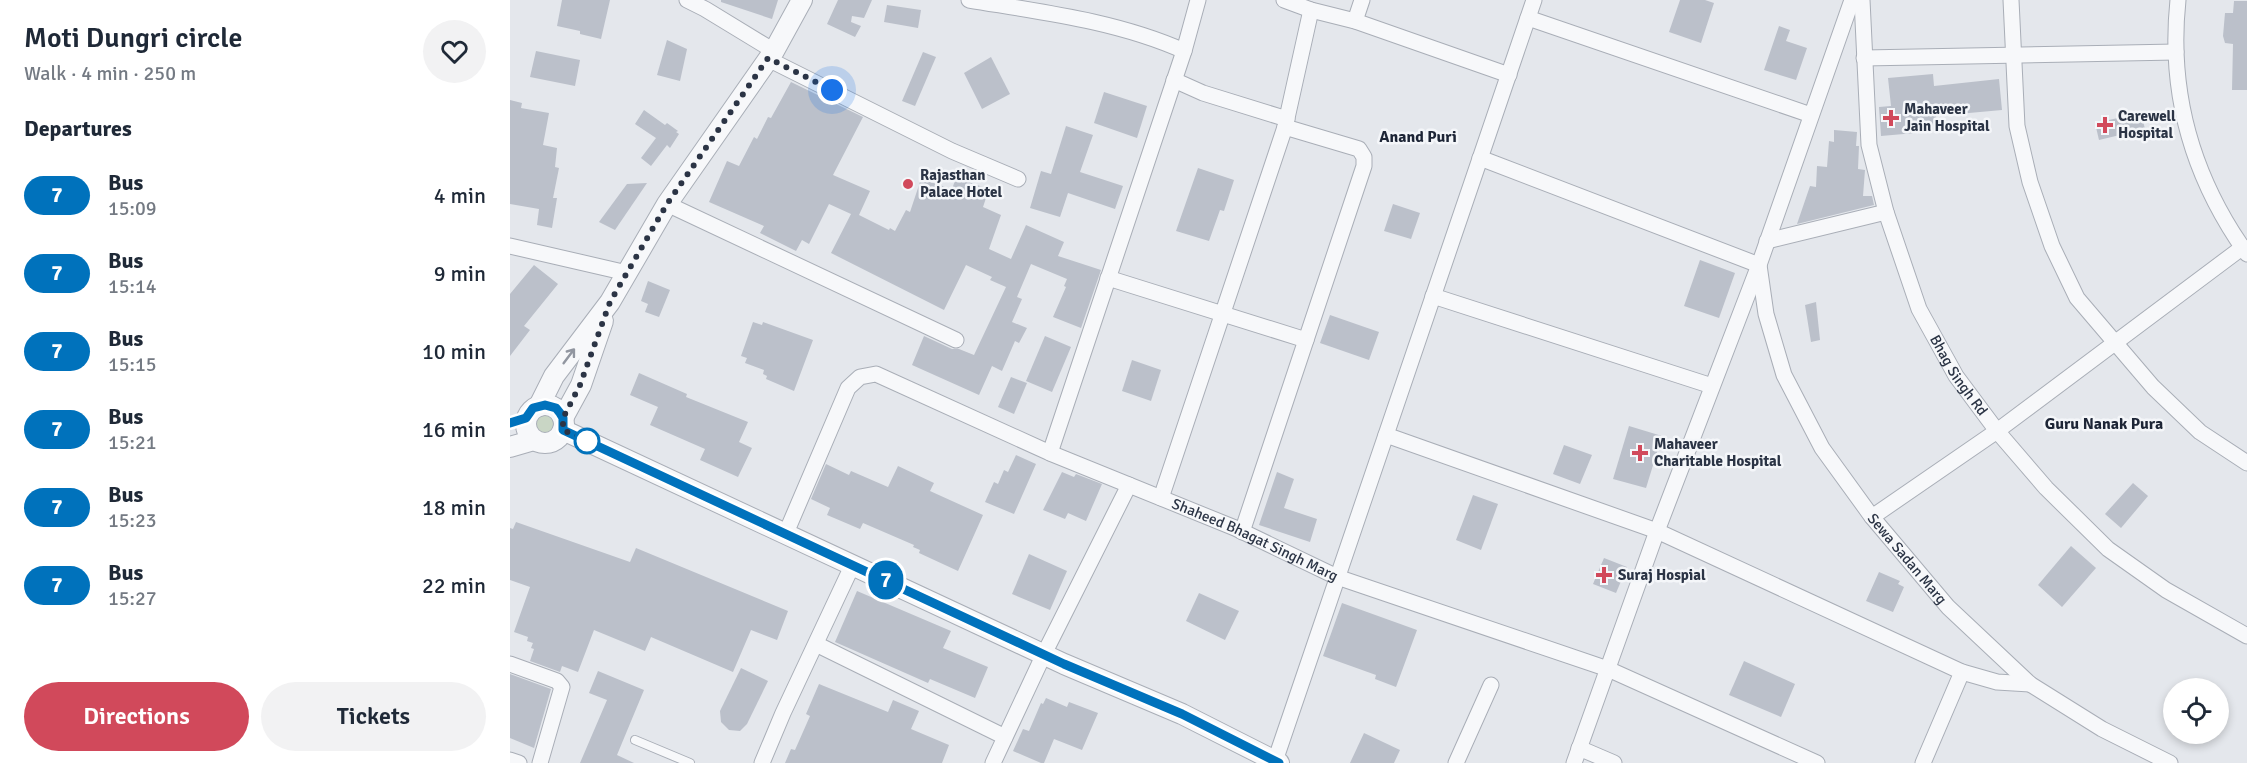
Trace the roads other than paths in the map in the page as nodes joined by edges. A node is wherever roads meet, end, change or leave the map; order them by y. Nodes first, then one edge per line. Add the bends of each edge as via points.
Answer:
1 (687, 0) edge
2 (802, 0) edge
3 (969, 0) edge
4 (1198, 0) edge
5 (1284, 0) edge
6 (1362, 0) edge
7 (1534, 0) edge
8 (1852, 0) edge
9 (1862, 0) edge
10 (2011, 0) edge
11 (2178, 0) edge
12 (1311, 10) junction
13 (1528, 18) junction
14 (1355, 21) junction
15 (1184, 51) junction
16 (2176, 52) junction
17 (771, 55) junction
18 (2013, 56) junction
19 (1864, 58) junction
20 (1509, 75) junction
21 (1174, 80) junction
22 (1811, 115) junction
23 (1286, 123) junction
24 (1480, 158) junction
25 (1018, 179) dead end
26 (667, 204) junction
27 (1886, 212) junction
28 (1767, 241) junction
29 (510, 246) edge
30 (2245, 250) edge
31 (1758, 265) junction
32 (627, 273) junction
33 (1108, 278) junction
34 (1433, 296) junction
35 (610, 302) junction
36 (1222, 314) junction
37 (956, 340) dead end
38 (1306, 340) junction
39 (2115, 343) junction
40 (1712, 386) junction
41 (525, 415) edge
42 (563, 424) junction
43 (1997, 431) junction
44 (1386, 435) junction
45 (518, 448) edge
46 (1050, 453) junction
47 (2247, 463) edge
48 (1129, 485) junction
49 (1161, 498) junction
50 (1872, 517) junction
51 (1657, 531) junction
52 (786, 532) junction
53 (1242, 532) junction
54 (853, 564) junction
55 (1338, 577) junction
56 (2247, 636) edge
57 (816, 644) junction
58 (1044, 654) junction
59 (510, 664) edge
60 (1608, 669) junction
61 (1962, 672) junction
62 (2030, 684) junction
63 (1491, 685) dead end
64 (1005, 737) junction
65 (635, 740) dead end
66 (1577, 756) edge
67 (510, 760) edge
68 (1277, 762) edge
69 (519, 763) edge
70 (540, 763) edge
71 (690, 763) edge
72 (762, 763) edge
73 (993, 763) edge
74 (1456, 763) edge
75 (1614, 763) edge
76 (1816, 763) edge
77 (1923, 763) edge
78 (2170, 763) edge

1 - 17 street
2 - 17 street
3 - 15 street via 1104,25
4 - 15 street
5 - 12 street
6 - 14 street
7 - 13 street
8 - 22 street
9 - 19 street, Bhag Singh Rd
10 - 18 street
11 - 16 street
12 - 14 street
12 - 23 street
13 - 20 street
13 - 22 street
14 - 20 street
15 - 21 street
16 - 18 street
16 - 30 street via 2177,84 2186,128 2202,176
17 - 25 street via 952,151
17 - 26 street
18 - 19 street
18 - 39 street via 2017,126 2030,182 2052,246 2077,298
19 - 27 street, Bhag Singh Rd via 1869,145
20 - 24 street
21 - 23 street
21 - 33 street
22 - 28 street
23 - 36 street
23 - 38 street via 1359,149 1364,157
24 - 31 street
24 - 34 street
26 - 32 street
26 - 37 street
27 - 28 street
27 - 43 street, Bhag Singh Rd via 1919,309 1956,376
28 - 31 street
29 - 32 street
30 - 39 street
31 - 40 street
31 - 50 street, Sewa Sadan Marg via 1766,314 1784,375 1822,448
32 - 35 street
33 - 36 street
33 - 46 street
34 - 40 street
34 - 44 street
41 -> 35 street
35 - 42 street
36 - 38 street
36 - 49 street
38 - 53 street
39 - 43 street
39 - 47 street via 2200,432
40 - 51 street
41 - 42 street via 551,406 556,408
41 - 45 street via 526,431
42 - 45 street via 557,440
42 - 52 street
43 - 50 street
43 - 56 street, Bhag Singh Rd via 2046,488 2108,549 2166,590
44 - 51 street
44 - 55 street
46 - 48 street, Shaheed Bhagat Singh Marg
46 - 52 street, Shaheed Bhagat Singh Marg via 876,374 860,377 849,388
48 - 49 street, Shaheed Bhagat Singh Marg
48 - 58 street
49 - 53 street, Shaheed Bhagat Singh Marg
50 - 62 street, Sewa Sadan Marg via 1948,607
51 - 60 street
51 - 61 street
52 - 54 street
53 - 55 street, Shaheed Bhagat Singh Marg
54 - 57 street
54 - 58 street
55 - 60 street, Shaheed Bhagat Singh Marg
55 - 68 street
57 - 64 street
57 - 72 street
58 - 64 street
58 - 68 street via 1182,714
59 - 70 street via 557,681 562,687
60 - 66 street
60 - 76 street, Shaheed Bhagat Singh Marg
61 - 62 street via 1997,682
61 - 77 street
62 - 78 street, Sewa Sadan Marg via 2102,729
63 - 74 street
64 - 73 street
65 - 71 lane
66 - 75 street
67 - 69 street

